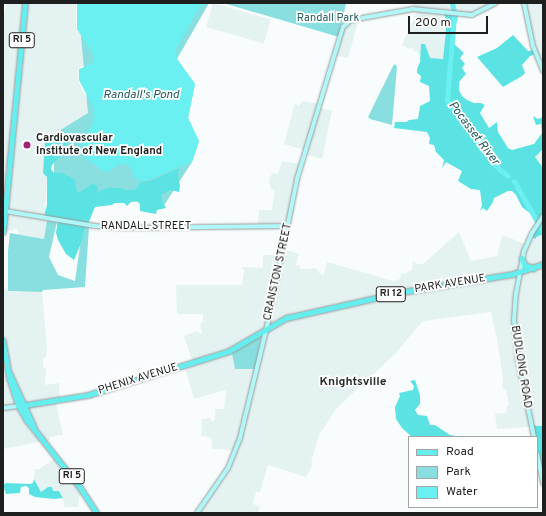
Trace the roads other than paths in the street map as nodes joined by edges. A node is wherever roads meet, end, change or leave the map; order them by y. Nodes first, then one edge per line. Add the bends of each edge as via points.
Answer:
1 (26, 3) edge
2 (496, 3) edge
3 (524, 3) edge
4 (543, 71) edge
5 (5, 211) junction
6 (543, 216) edge
7 (287, 226) junction
8 (3, 232) edge
9 (522, 258) junction
10 (543, 264) edge
11 (533, 268) junction
12 (519, 273) junction
13 (266, 330) junction
14 (3, 340) edge
15 (22, 406) junction
16 (3, 408) edge
17 (534, 436) edge
18 (538, 459) edge
19 (543, 483) edge
20 (97, 513) edge
21 (197, 513) edge

1 - 5 main road, RI 5
2 - 7 main road, CRANSTON STREET via 472,15 413,9 357,19 345,24 337,40 297,179
3 - 4 main road via 533,46
5 - 7 main road, RANDALL STREET via 124,228
5 - 8 main road, RI 5
6 - 9 main road, BUDLONG ROAD via 526,245
7 - 13 main road, CRANSTON STREET
9 - 11 main road via 525,265
9 - 12 main road, BUDLONG ROAD
10 - 11 main road, PARK AVENUE / RI 12
11 - 12 main road, PARK AVENUE / RI 12
12 - 13 main road, PARK AVENUE / RI 12 via 411,290 286,318
12 - 17 main road, BUDLONG ROAD via 514,308 515,338
13 - 15 main road, PHENIX AVENUE / RI 12 via 229,351 124,384 73,398
13 - 21 main road, CRANSTON STREET via 234,457 220,482
14 - 15 main road, RI 5 via 9,373
15 - 16 main road, PHENIX AVENUE / RI 12
15 - 20 main road, RI 5 via 34,427 80,486
18 - 19 main road

